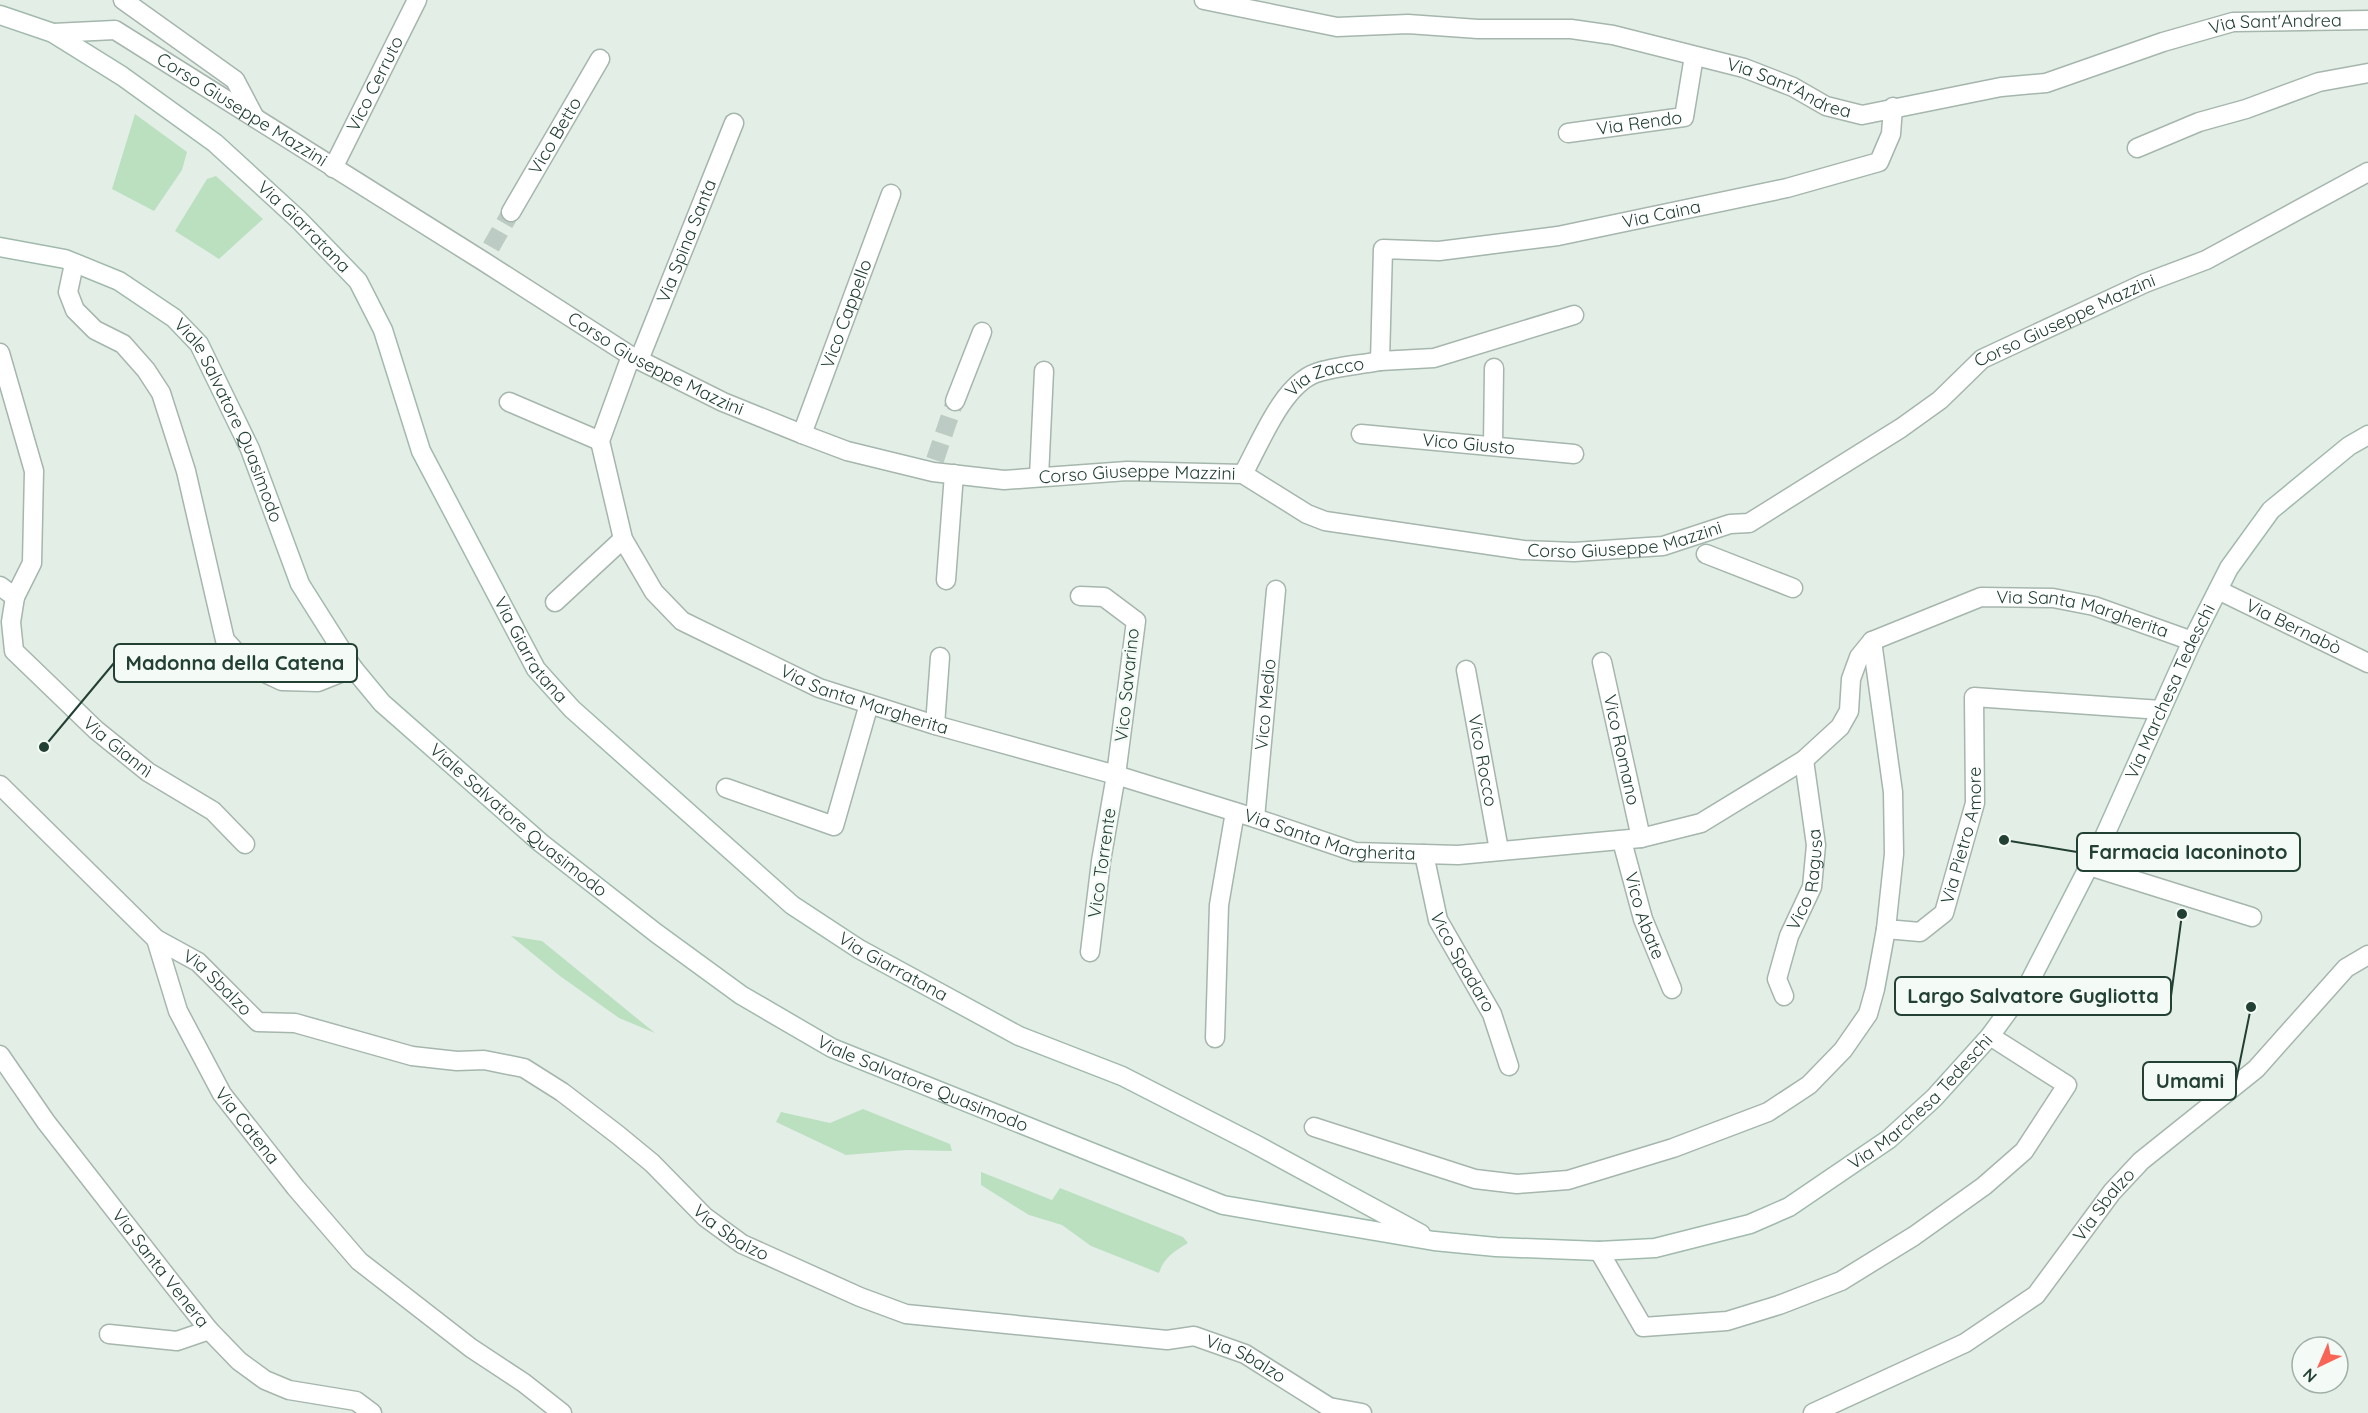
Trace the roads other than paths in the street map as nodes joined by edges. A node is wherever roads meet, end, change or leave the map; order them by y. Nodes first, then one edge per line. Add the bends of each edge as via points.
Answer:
1 (123, 0) edge
2 (417, 0) edge
3 (1204, 0) edge
4 (0, 15) edge
5 (2368, 20) edge
6 (53, 33) junction
7 (1694, 56) junction
8 (600, 59) dead end
9 (2368, 73) edge
10 (1893, 107) junction
11 (256, 120) junction
12 (734, 123) dead end
13 (1568, 133) dead end
14 (2137, 148) dead end
15 (333, 168) junction
16 (2368, 172) edge
17 (891, 194) dead end
18 (511, 212) tunnel mouth
19 (0, 247) edge
20 (1383, 249) joint
21 (74, 264) junction
22 (1574, 315) dead end
23 (982, 332) dead end
24 (0, 353) edge
25 (635, 358) junction
26 (1380, 361) junction
27 (1494, 368) dead end
28 (1044, 371) dead end
29 (5, 381) edge
30 (955, 401) tunnel mouth
31 (509, 402) dead end
32 (802, 434) junction
33 (1362, 434) dead end
34 (2368, 435) edge
35 (600, 441) junction
36 (1493, 445) junction
37 (1574, 454) dead end
38 (954, 474) junction
39 (1243, 474) junction
40 (1039, 477) junction
41 (623, 538) junction
42 (1706, 554) dead end
43 (946, 580) dead end
44 (1793, 588) dead end
45 (6, 590) edge
46 (1276, 590) dead end
47 (2218, 590) junction
48 (1080, 596) dead end
49 (555, 602) dead end
50 (1872, 640) junction
51 (2192, 641) junction
52 (940, 657) dead end
53 (1602, 662) dead end
54 (2368, 663) edge
55 (353, 668) junction
56 (1466, 670) dead end
57 (869, 704) junction
58 (2161, 710) junction
59 (935, 725) junction
60 (1804, 760) junction
61 (1116, 775) junction
62 (0, 785) edge
63 (726, 788) dead end
64 (1235, 812) junction
65 (1255, 818) junction
66 (1641, 838) junction
67 (1622, 841) junction
68 (245, 844) dead end
69 (1499, 850) junction
70 (1424, 854) junction
71 (2089, 866) junction
72 (2252, 917) dead end
73 (1886, 929) junction
74 (156, 939) junction
75 (1090, 952) dead end
76 (2368, 955) edge
77 (1672, 989) dead end
78 (1784, 996) dead end
79 (1990, 1036) junction
80 (1215, 1038) dead end
81 (0, 1055) edge
82 (1509, 1066) dead end
83 (1314, 1127) dead end
84 (1434, 1241) junction
85 (1599, 1251) junction
86 (209, 1330) junction
87 (109, 1334) dead end
88 (372, 1413) edge
89 (562, 1413) edge
90 (1362, 1413) edge
91 (1813, 1413) edge

1 - 11 street via 235,80
2 - 15 street, Vico Cerruto
3 - 7 street, Via Sant'Andrea via 1337,27 1408,24 1571,29 1613,35
4 - 6 street, Via Giarratana
5 - 10 street, Via Sant'Andrea via 2233,22 2046,83 2001,87
6 - 11 street, Corso Giuseppe Mazzini via 115,30
6 - 84 street, Via Giarratana via 122,76 215,143 358,281 383,330 421,451 536,669 572,709 792,904 859,949 1019,1036 1122,1076
7 - 10 street, Via Sant'Andrea via 1744,68 1793,87 1826,106 1853,113 1862,115
7 - 13 street, Via Rendo via 1684,117
8 - 18 street, Vico Betto
9 - 14 street via 2319,82 2199,122
10 - 20 street, Via Caina via 1891,134 1879,162 1787,188 1558,236 1439,251
11 - 15 street, Corso Giuseppe Mazzini
12 - 25 street, Via Spina Santa
15 - 25 street, Corso Giuseppe Mazzini via 487,254
16 - 39 street, Corso Giuseppe Mazzini via 2206,260 2145,283 1982,359 1940,400 1901,428 1749,523 1730,524 1663,546 1574,552 1523,550 1325,521
17 - 32 street, Vico Cappello
19 - 21 street, Viale Salvatore Quasimodo
20 - 26 street, Via Zacco
21 - 55 street, Viale Salvatore Quasimodo via 119,281 147,298 199,344 250,449 300,584
21 - 55 street via 68,292 75,310 95,330 123,344 161,393 186,471 225,640 248,664 282,681 318,682
22 - 26 street via 1434,358
23 - 30 street
24 - 29 street, Via Giannì
25 - 32 street, Corso Giuseppe Mazzini via 723,402
25 - 35 street
26 - 39 street, Via Zacco via 1314,374 1292,390
27 - 36 street
28 - 40 street
29 - 45 street, Via Giannì via 34,471 32,563
31 - 35 street
32 - 38 street, Corso Giuseppe Mazzini via 847,451 934,466
33 - 36 street, Vico Giusto
34 - 47 street, Via Marchesa Tedeschi via 2271,510
35 - 41 street, Via Santa Margherita
36 - 37 street, Vico Giusto
38 - 40 street, Corso Giuseppe Mazzini via 1004,480
38 - 43 street
39 - 40 street, Corso Giuseppe Mazzini via 1126,471
41 - 49 street
41 - 57 street, Via Santa Margherita via 654,592 682,621 819,688
42 - 44 street
45 - 68 street, Via Giannì via 14,651 96,730 148,772 213,810
46 - 65 street, Vico Medio
47 - 51 street, Via Marchesa Tedeschi
47 - 54 street, Via Bernabò
48 - 61 street, Vico Savarino via 1104,597 1136,621
50 - 51 street, Via Santa Margherita via 1981,597 1991,597 2053,598 2094,606
50 - 60 street, Via Santa Margherita via 1859,657 1851,679 1849,711 1840,727
50 - 73 street via 1893,792 1894,854
51 - 58 street, Via Marchesa Tedeschi
52 - 59 street
53 - 66 street, Vico Romano
55 - 84 street, Viale Salvatore Quasimodo via 382,703 541,843 741,995 832,1048 1223,1205
56 - 69 street, Vico Rocco
57 - 59 street, Via Santa Margherita
57 - 63 street via 834,826
58 - 71 street, Via Marchesa Tedeschi
58 - 73 street, Via Pietro Amore via 1974,697 1975,803 1944,913 1920,932
59 - 61 street, Via Santa Margherita
60 - 66 street, Via Santa Margherita via 1701,823
60 - 78 street, Vico Ragusa via 1816,845 1812,887 1789,936 1777,979
61 - 64 street, Via Santa Margherita
61 - 75 street, Vico Torrente
62 - 74 street, Via Catena
64 - 65 street, Via Santa Margherita
64 - 80 street via 1219,905
65 - 70 street, Via Santa Margherita via 1354,852
66 - 67 street, Via Santa Margherita
67 - 69 street, Via Santa Margherita
67 - 77 street, Vico Abate via 1643,919
69 - 70 street, Via Santa Margherita
70 - 82 street, Vico Spadaro via 1438,920 1492,1014
71 - 72 street
71 - 79 street, Via Marchesa Tedeschi via 2030,981
73 - 83 street via 1868,1014 1843,1050 1809,1085 1768,1112 1673,1148 1568,1180 1517,1184 1475,1179
74 - 89 street, Via Catena via 178,1011 222,1094 296,1188 359,1261
74 - 90 street, Via Sbalzo via 198,962 258,1022 295,1023 412,1056 484,1060 524,1068 618,1135 705,1217 742,1244 860,1297 906,1314 1167,1340 1194,1336 1245,1354 1329,1407
76 - 91 street, Via Sbalzo via 2346,968 2256,1070 2141,1161 2112,1192 2036,1295 1965,1343
79 - 85 street, Via Marchesa Tedeschi via 1934,1098 1889,1138 1789,1207 1750,1224 1655,1248
79 - 85 street via 2067,1085 2024,1151 1984,1186 1841,1281 1727,1321 1643,1327
81 - 86 street, Via Santa Venera via 46,1122
84 - 85 street, Via Marchesa Tedeschi
86 - 87 street via 177,1341
86 - 88 street, Via Santa Venera via 239,1361 265,1380 289,1390 356,1401

